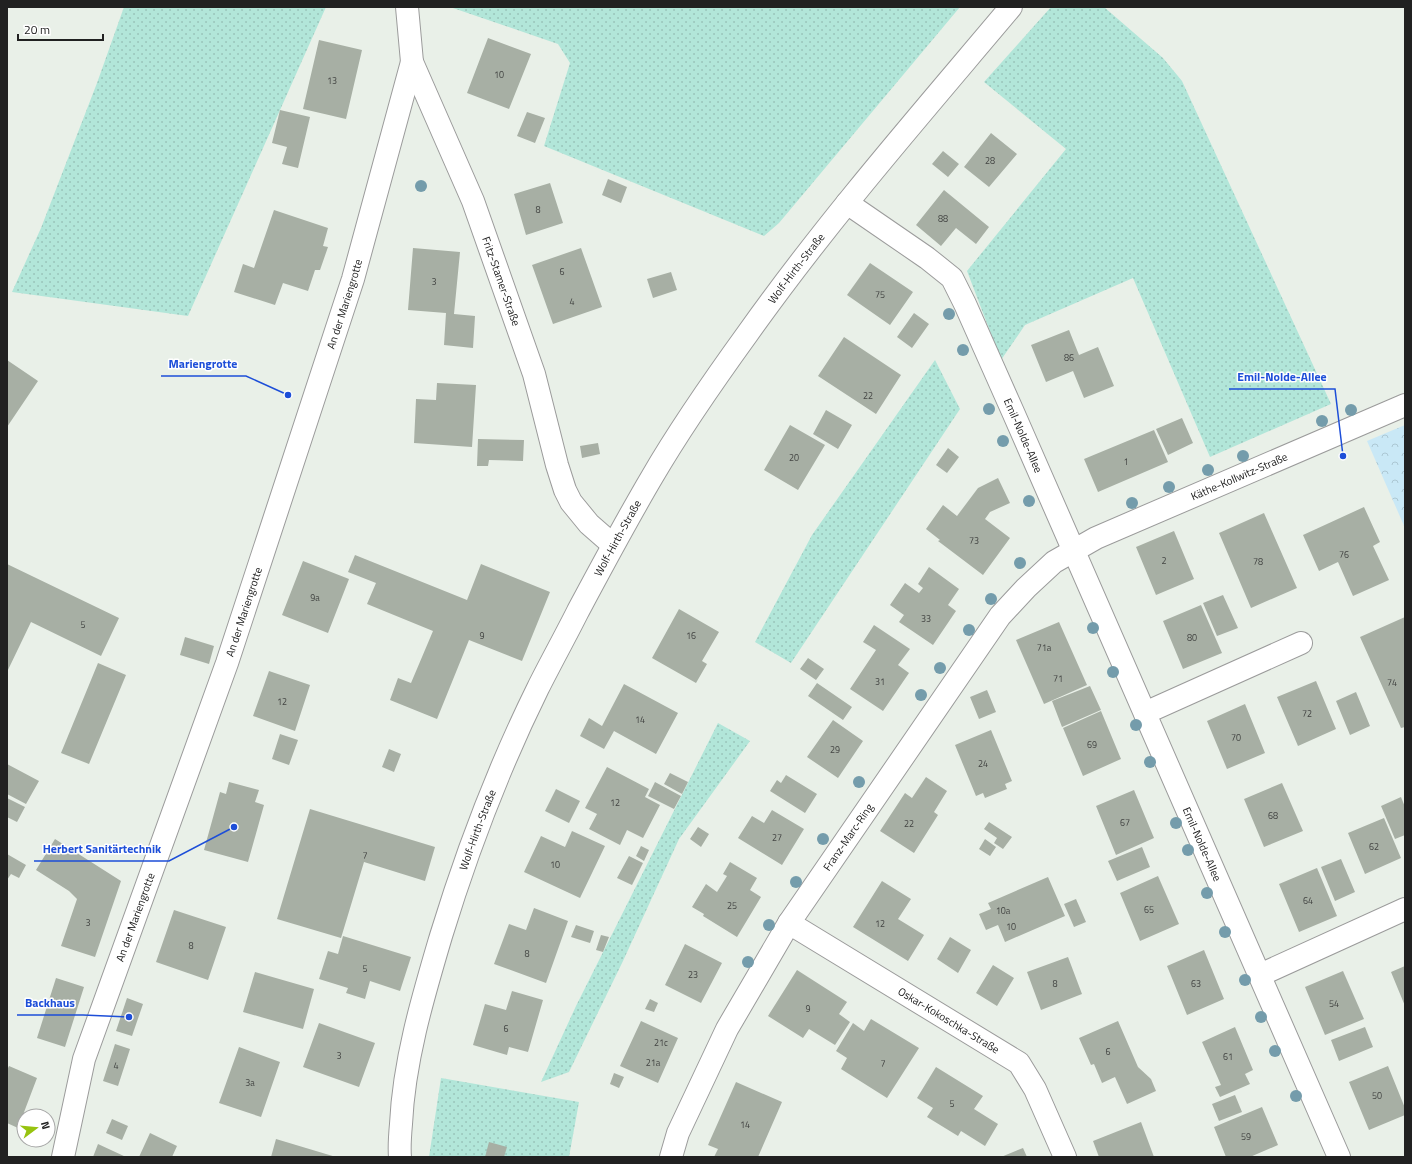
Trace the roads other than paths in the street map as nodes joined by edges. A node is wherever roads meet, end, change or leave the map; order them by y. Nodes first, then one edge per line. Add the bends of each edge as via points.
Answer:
1 (407, 7) edge
2 (1012, 7) edge
3 (412, 62) junction
4 (846, 203) junction
5 (1405, 405) edge
6 (613, 545) junction
7 (1074, 551) junction
8 (1301, 643) dead end
9 (1145, 713) junction
10 (1405, 909) edge
11 (789, 923) junction
12 (1260, 976) junction
13 (63, 1157) edge
14 (400, 1157) edge
15 (672, 1157) edge
16 (1065, 1157) edge
17 (1339, 1157) edge

1 - 3 street, Fritz-Stamer-Straße
2 - 4 street, Wolf-Hirth-Straße
3 - 6 street, Fritz-Stamer-Straße via 473,201 534,374 565,490 589,524
3 - 13 street, An der Mariengrotte via 353,279 227,663 84,1059
4 - 6 street, Wolf-Hirth-Straße via 748,332 694,410
4 - 7 street, Emil-Nolde-Allee via 952,278
5 - 7 street, Käthe-Kollwitz-Straße via 1096,538
6 - 14 street, Wolf-Hirth-Straße via 538,688 507,755 454,893 424,993 408,1065 402,1106
7 - 9 street, Emil-Nolde-Allee
7 - 11 street, Franz-Marc-Ring via 1053,564 1000,616
8 - 9 street
9 - 12 street, Emil-Nolde-Allee
10 - 12 street
11 - 15 street, Franz-Marc-Ring via 727,1029 678,1133
11 - 16 street, Oskar-Kokoschka-Straße via 1019,1064 1035,1089
12 - 17 street, Emil-Nolde-Allee

